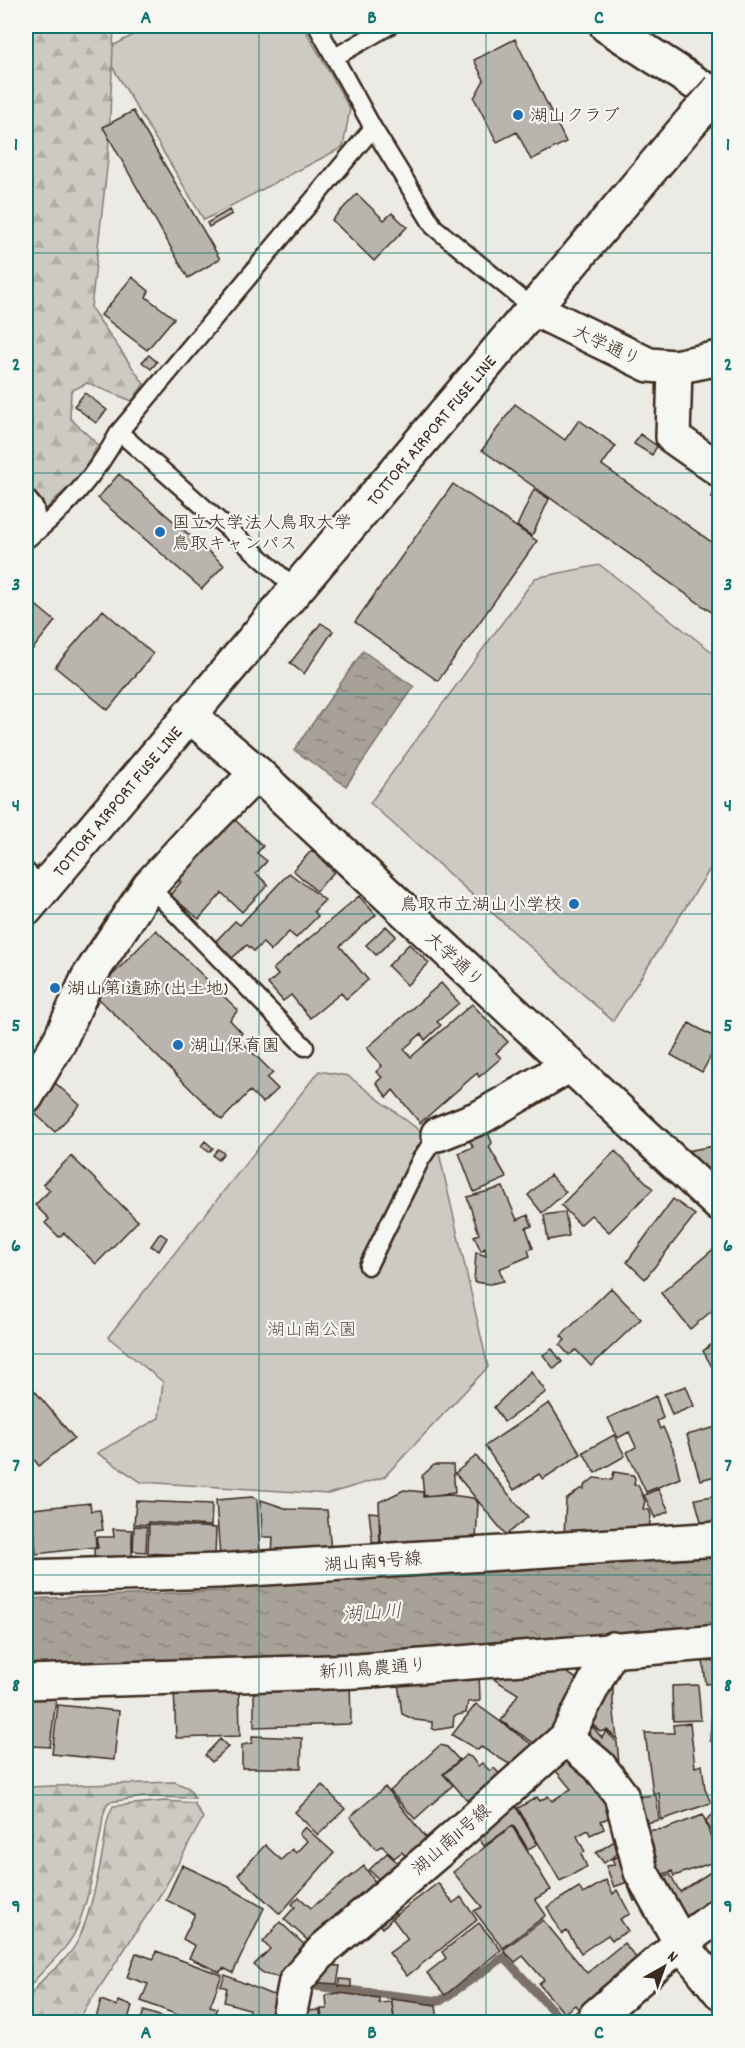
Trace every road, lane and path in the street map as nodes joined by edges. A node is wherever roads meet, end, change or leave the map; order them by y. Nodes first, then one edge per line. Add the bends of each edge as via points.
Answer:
1 (317, 26) edge
2 (389, 26) edge
3 (607, 26) edge
4 (335, 57) junction
5 (720, 88) edge
6 (720, 99) edge
7 (373, 128) junction
8 (534, 309) junction
9 (720, 358) edge
10 (675, 367) junction
11 (119, 432) junction
12 (720, 470) edge
13 (26, 497) edge
14 (32, 535) edge
15 (296, 589) junction
16 (189, 715) junction
17 (257, 773) junction
18 (149, 886) junction
19 (31, 889) edge
20 (305, 1047) dead end
21 (568, 1066) junction
22 (26, 1097) edge
23 (438, 1134) joint
24 (720, 1204) edge
25 (368, 1266) dead end
26 (720, 1539) edge
27 (26, 1577) edge
28 (720, 1642) edge
29 (612, 1650) junction
30 (26, 1682) edge
31 (566, 1738) junction
32 (720, 1914) edge
33 (681, 1943) junction
34 (720, 1992) edge
35 (596, 2016) dead end
36 (288, 2022) edge

1 - 4 lane
2 - 4 lane
3 - 6 street
4 - 7 lane
5 - 8 street, TOTTORI AIRPORT FUSE LINE, bridge
7 - 8 lane via 434,227
7 - 11 lane
8 - 10 street, 大学通り via 649,365
8 - 15 street, TOTTORI AIRPORT FUSE LINE
9 - 10 street, 大学通り
10 - 12 street via 673,438
11 - 14 lane via 74,496
11 - 15 lane
13 - 14 lane via 35,508
15 - 16 street, TOTTORI AIRPORT FUSE LINE
16 - 17 street, 大学通り
16 - 19 street, TOTTORI AIRPORT FUSE LINE
17 - 18 street
17 - 21 street, 大学通り
18 - 20 lane
18 - 22 street via 88,978 60,1040
21 - 23 street via 481,1117
21 - 24 street, 大学通り
23 - 25 lane via 421,1159
26 - 27 street, 湖山南9号線 via 218,1571
28 - 29 street, 新川鳥農通り
29 - 30 street, 新川鳥農通り via 359,1671
29 - 31 street, 湖山南11号線
31 - 33 street via 599,1766 621,1795 641,1872
31 - 36 street, 湖山南11号線 via 324,1949 296,1981
32 - 33 street
33 - 34 street
33 - 35 street

